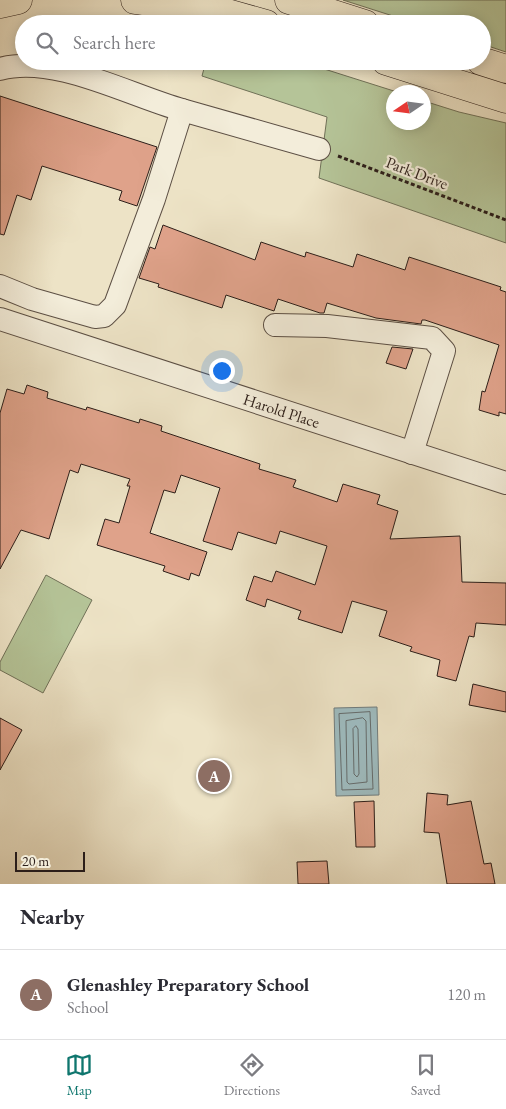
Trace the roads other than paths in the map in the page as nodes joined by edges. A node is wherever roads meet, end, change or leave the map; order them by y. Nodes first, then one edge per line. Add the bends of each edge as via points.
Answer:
1 (18, 0) edge
2 (134, 0) edge
3 (191, 0) edge
4 (289, 0) edge
5 (0, 4) edge
6 (234, 15) edge
7 (238, 15) edge
8 (336, 15) edge
9 (491, 64) edge
10 (15, 66) edge
11 (0, 69) edge
12 (506, 69) edge
13 (58, 70) edge
14 (414, 70) edge
15 (506, 99) edge
16 (182, 110) junction
17 (319, 149) road end
18 (0, 286) edge
19 (95, 316) junction
20 (0, 319) edge
21 (275, 325) dead end
22 (86, 347) junction
23 (412, 453) junction
24 (506, 483) edge

1 - 5 highway
2 - 6 highway
3 - 7 highway
4 - 8 highway
9 - 12 highway
10 - 11 street
13 - 16 street
14 - 15 highway
16 - 17 street
16 - 19 street via 118,300 104,316
18 - 19 street via 32,299
19 - 22 street
20 - 22 street, Harold Place
21 - 23 street via 327,326 432,338 444,351
22 - 23 street, Harold Place
23 - 24 street, Harold Place

